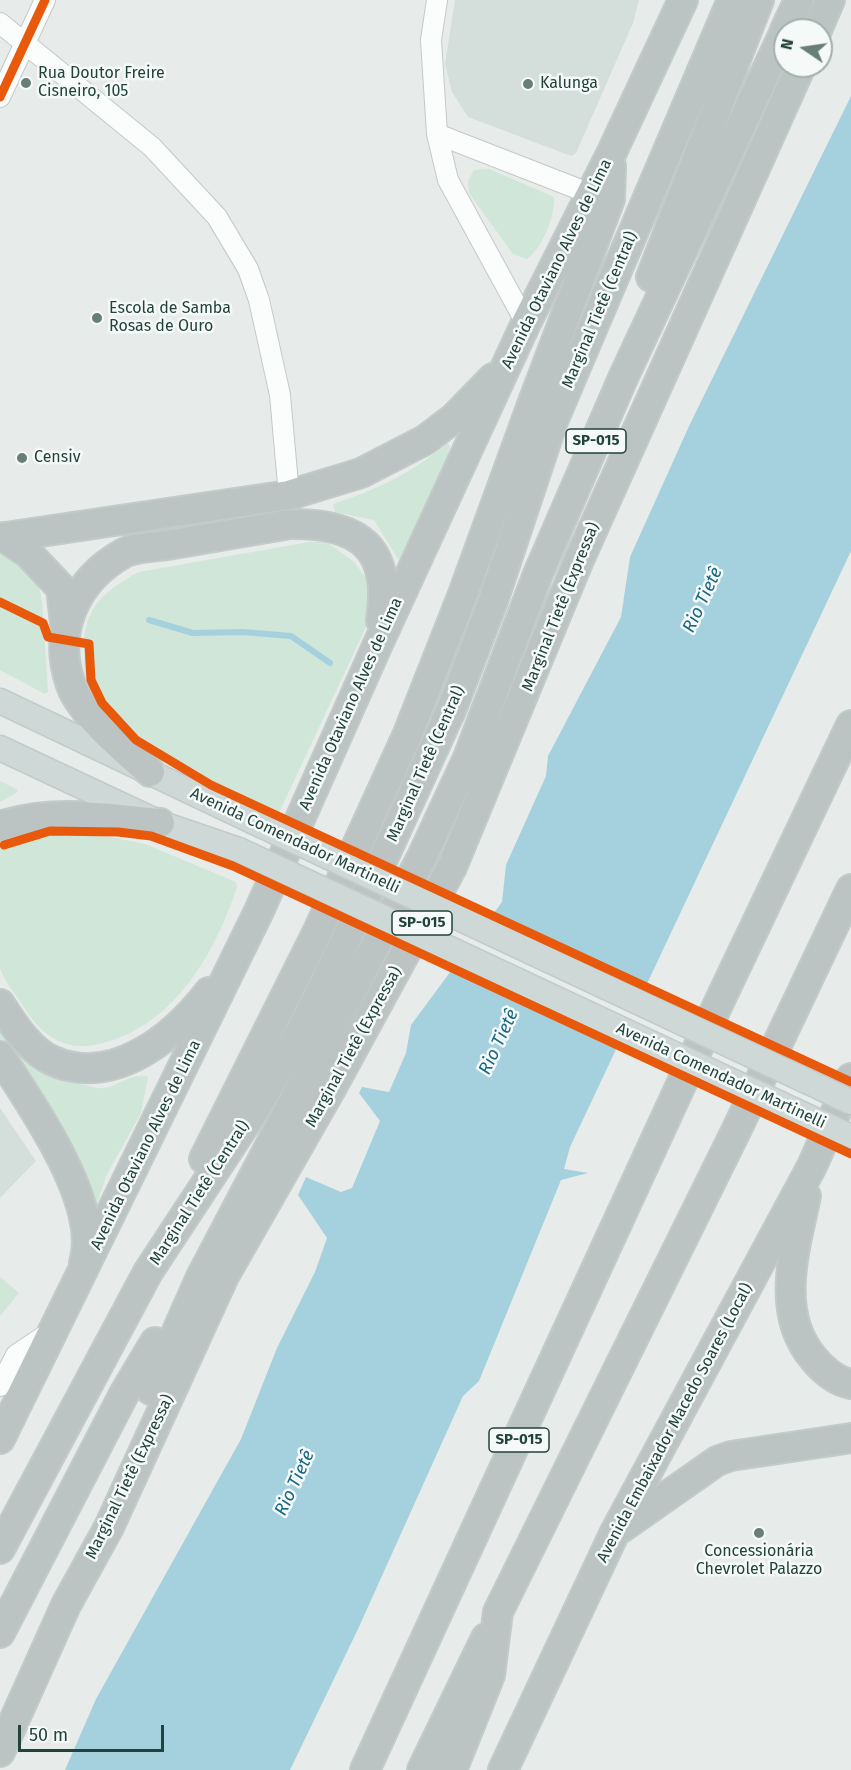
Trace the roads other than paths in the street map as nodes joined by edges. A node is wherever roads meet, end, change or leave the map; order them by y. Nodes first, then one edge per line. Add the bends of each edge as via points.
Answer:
1 (45, 0) edge
2 (437, 0) edge
3 (683, 0) edge
4 (732, 0) edge
5 (759, 0) edge
6 (799, 0) edge
7 (830, 0) edge
8 (791, 18) edge
9 (822, 18) edge
10 (0, 23) edge
11 (25, 45) junction
12 (773, 56) edge
13 (796, 78) edge
14 (0, 97) edge
15 (437, 134) junction
16 (612, 152) junction
17 (591, 194) junction
18 (526, 323) junction
19 (509, 361) junction
20 (623, 378) junction
21 (289, 495) junction
22 (2, 538) edge
23 (65, 623) junction
24 (378, 644) junction
25 (0, 701) edge
26 (851, 725) edge
27 (0, 748) edge
28 (150, 772) junction
29 (160, 823) junction
30 (0, 826) edge
31 (851, 889) edge
32 (259, 911) junction
33 (0, 1005) edge
34 (0, 1056) edge
35 (851, 1078) edge
36 (851, 1102) edge
37 (851, 1137) edge
38 (812, 1166) junction
39 (148, 1272) junction
40 (201, 1276) junction
41 (77, 1284) junction
42 (57, 1327) junction
43 (851, 1384) edge
44 (0, 1386) edge
45 (851, 1438) edge
46 (0, 1439) edge
47 (615, 1532) junction
48 (0, 1549) edge
49 (66, 1605) junction
50 (498, 1612) junction
51 (0, 1633) edge
52 (0, 1752) edge
53 (365, 1770) edge
54 (422, 1770) edge
55 (452, 1770) edge
56 (503, 1770) edge

1 - 11 street
2 - 15 street via 431,40
3 - 16 highway, Avenida Otaviano Alves de Lima
4 - 39 highway, Marginal Tietê (Central) via 553,421 474,652 390,847 302,1029 255,1109
5 - 20 highway via 627,339
6 - 8 highway, Marginal Tietê (Central) / SP-015
7 - 9 highway
10 - 11 street
11 - 14 street
11 - 21 street via 152,147 217,217 248,269 280,394
12 - 20 highway, Marginal Tietê (Central) / SP-015
13 - 49 highway, Marginal Tietê (Expressa) / SP-015 via 579,560 452,867 224,1276 109,1527
15 - 17 street
15 - 18 street via 448,180
16 - 17 highway, Avenida Otaviano Alves de Lima
16 - 39 highway via 610,199 464,594 406,736 318,931
17 - 18 highway, Avenida Otaviano Alves de Lima
18 - 19 highway, Avenida Otaviano Alves de Lima
19 - 21 highway via 454,418 425,440 361,473
19 - 24 highway, Avenida Otaviano Alves de Lima
20 - 40 highway, Marginal Tietê (Central) / SP-015 via 538,574 468,758 422,857
21 - 22 highway
22 - 23 highway via 28,552 61,588
23 - 24 highway via 79,593 125,552 290,524 316,524 351,534 364,542 378,562 384,589
23 - 28 highway via 71,686 100,726
24 - 32 highway, Avenida Otaviano Alves de Lima
25 - 28 main road, Avenida Comendador Martinelli
26 - 53 highway, SP-015 via 720,998
27 - 29 main road, Avenida Comendador Martinelli
28 - 36 main road, Avenida Comendador Martinelli, bridge
29 - 30 highway via 69,814 24,818
29 - 37 main road, Avenida Comendador Martinelli, bridge via 239,850
31 - 50 highway
32 - 33 highway via 236,952 196,1008 170,1034 116,1065 95,1067 53,1061 36,1050
32 - 41 highway, Avenida Otaviano Alves de Lima
34 - 41 highway via 57,1148 78,1197 87,1254
35 - 38 highway, Avenida Embaixador Macedo Soares (Local)
38 - 43 highway via 791,1266 790,1314 807,1351 825,1373
38 - 47 highway, Avenida Embaixador Macedo Soares (Local)
39 - 48 highway, Marginal Tietê (Central)
40 - 49 highway, SP-015 via 105,1492
40 - 51 highway via 180,1300 124,1394
41 - 42 highway, Avenida Otaviano Alves de Lima
42 - 44 street via 16,1355
42 - 46 highway, Avenida Otaviano Alves de Lima
45 - 47 highway via 717,1461
47 - 56 highway, Avenida Embaixador Macedo Soares (Local)
49 - 52 highway, Marginal Tietê (Expressa) / SP-015
50 - 54 highway
50 - 55 highway via 490,1675

